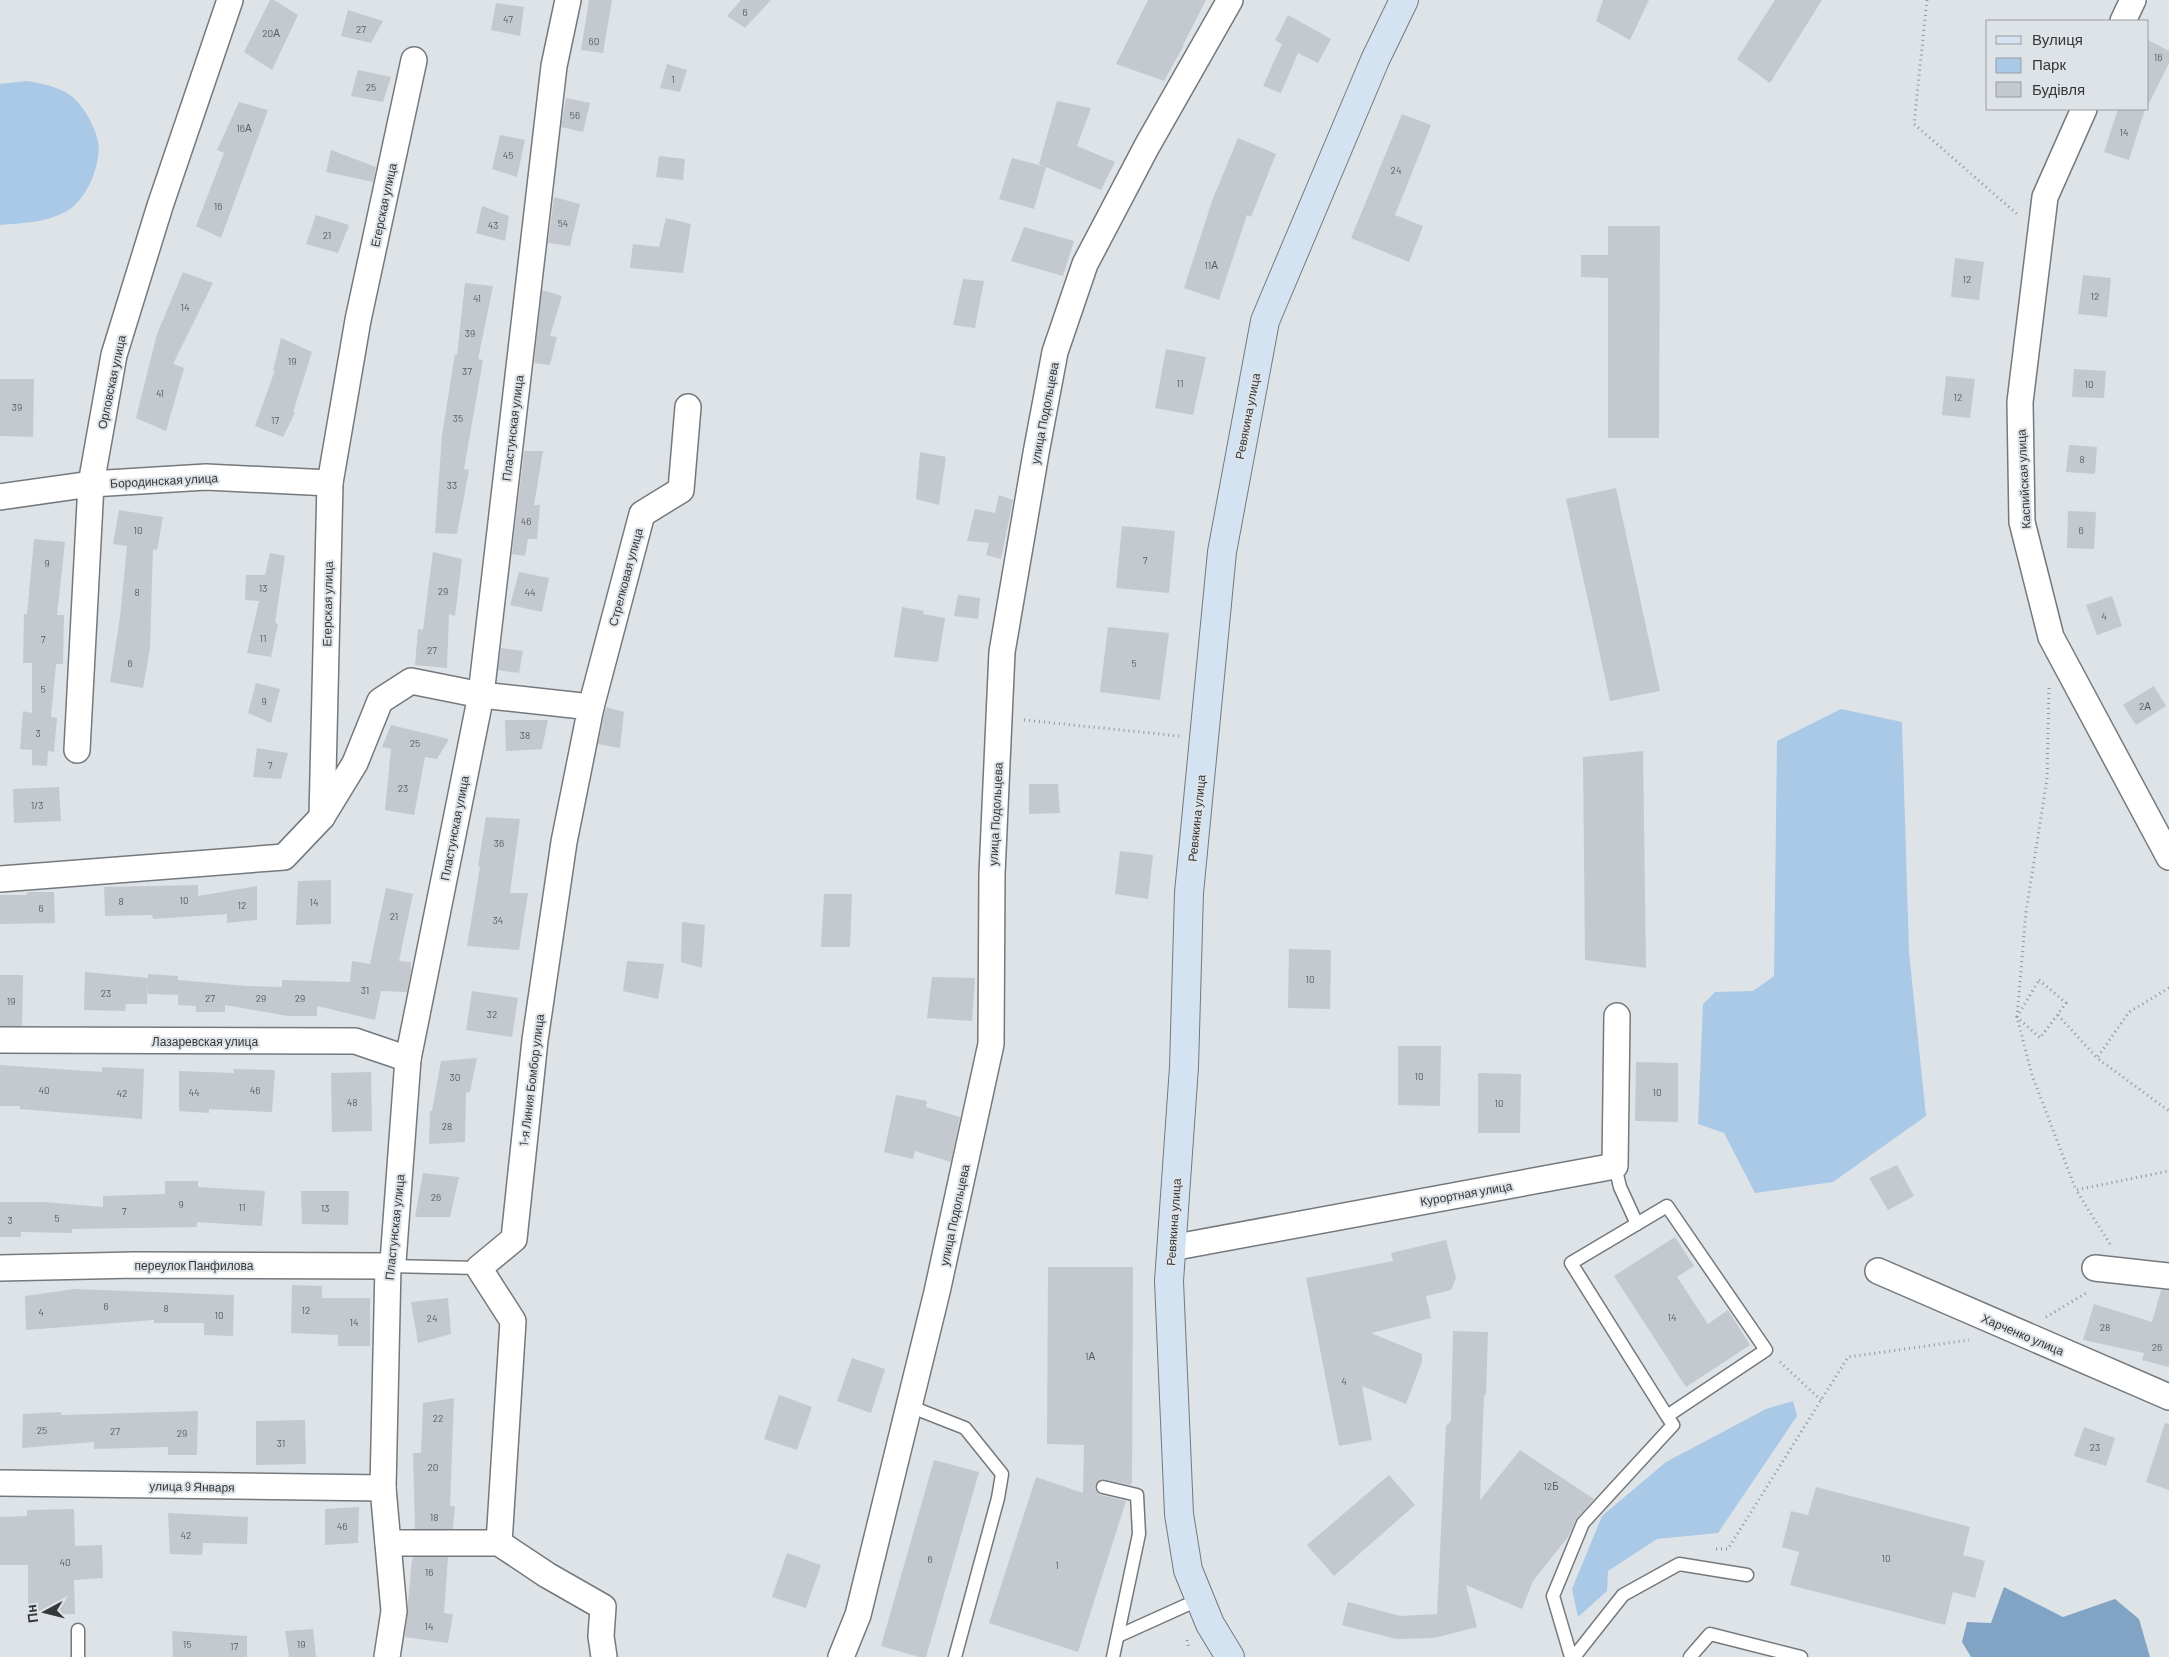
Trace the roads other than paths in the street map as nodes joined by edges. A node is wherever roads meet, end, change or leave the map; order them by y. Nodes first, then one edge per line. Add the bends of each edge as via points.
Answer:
1 (230, 0) edge
2 (568, 0) edge
3 (1230, 0) edge
4 (1404, 0) edge
5 (2134, 0) edge
6 (2124, 20) edge
7 (414, 60) dead end
8 (2084, 110) edge
9 (688, 407) dead end
10 (330, 483) junction
11 (91, 484) junction
12 (0, 497) edge
13 (481, 695) junction
14 (591, 706) junction
15 (77, 750) dead end
16 (322, 817) junction
17 (2169, 857) edge
18 (0, 879) edge
19 (1617, 1016) dead end
20 (0, 1040) edge
21 (408, 1059) junction
22 (1615, 1166) junction
23 (1637, 1224) junction
24 (1171, 1248) junction
25 (388, 1266) junction
26 (0, 1268) edge
27 (479, 1268) junction
28 (2095, 1268) dead end
29 (1878, 1271) dead end
30 (2169, 1276) edge
31 (2169, 1397) edge
32 (909, 1406) junction
33 (1667, 1416) junction
34 (0, 1483) edge
35 (1103, 1487) dead end
36 (383, 1488) junction
37 (499, 1542) junction
38 (388, 1543) junction
39 (1747, 1575) dead end
40 (1200, 1599) junction
41 (78, 1630) dead end
42 (1118, 1636) junction
43 (78, 1657) edge
44 (388, 1657) edge
45 (604, 1657) edge
46 (841, 1657) edge
47 (956, 1657) edge
48 (1113, 1657) edge
49 (1230, 1657) edge
50 (1572, 1657) edge
51 (1690, 1657) edge
52 (1801, 1657) edge

1 - 11 street, Орловская улица via 160,206 114,356
2 - 13 street, Пластунская улица via 554,66
3 - 32 street, улица Подольцева via 1085,264 1055,352 1002,652 992,874 991,1044
4 - 24 main road, Ревякина улица via 1375,60 1265,322 1227,523 1189,893 1184,1067
5 - 6 street
7 - 10 street, Егерская улица via 358,320
8 - 17 street, Каспийская улица via 2045,196 2020,402 2022,522 2050,637
9 - 14 street, Стрелковая улица via 681,490 642,514
10 - 11 street, Бородинская улица via 206,477
10 - 16 street, Егерская улица
11 - 12 street, Бородинская улица
11 - 15 street, Орловская улица
13 - 14 street
13 - 16 street via 411,681 380,701 355,763
13 - 21 street, Пластунская улица
14 - 27 street, 1-я Линия Бомбор улица via 564,842 535,1040 514,1239
16 - 18 street via 284,857
19 - 22 street
20 - 21 street, Лазаревская улица via 355,1041
21 - 25 street, Пластунская улица via 392,1262
22 - 23 lane via 1620,1187
22 - 24 street, Курортная улица
23 - 33 lane via 1571,1263
23 - 33 lane via 1668,1206 1766,1350
24 - 40 main road, Ревякина улица via 1168,1281 1179,1514 1188,1570
25 - 26 street, переулок Панфилова
25 - 27 lane
25 - 36 street, Пластунская улица
27 - 37 street via 513,1321
28 - 30 street
29 - 31 street, Харченко улица
32 - 46 street, улица Подольцева via 858,1615
32 - 47 lane via 965,1428 1002,1474
33 - 50 lane via 1673,1425 1584,1523 1553,1596
34 - 36 street, улица 9 Января
35 - 42 lane via 1137,1496 1139,1534
36 - 38 street, Пластунская улица
37 - 38 street
37 - 45 street via 603,1607 601,1636
38 - 44 street, Пластунская улица via 394,1611
39 - 50 lane via 1679,1564 1623,1595
40 - 42 lane
40 - 49 main road, Ревякина улица via 1210,1624
41 - 43 lane
42 - 48 lane
51 - 52 lane via 1710,1634

